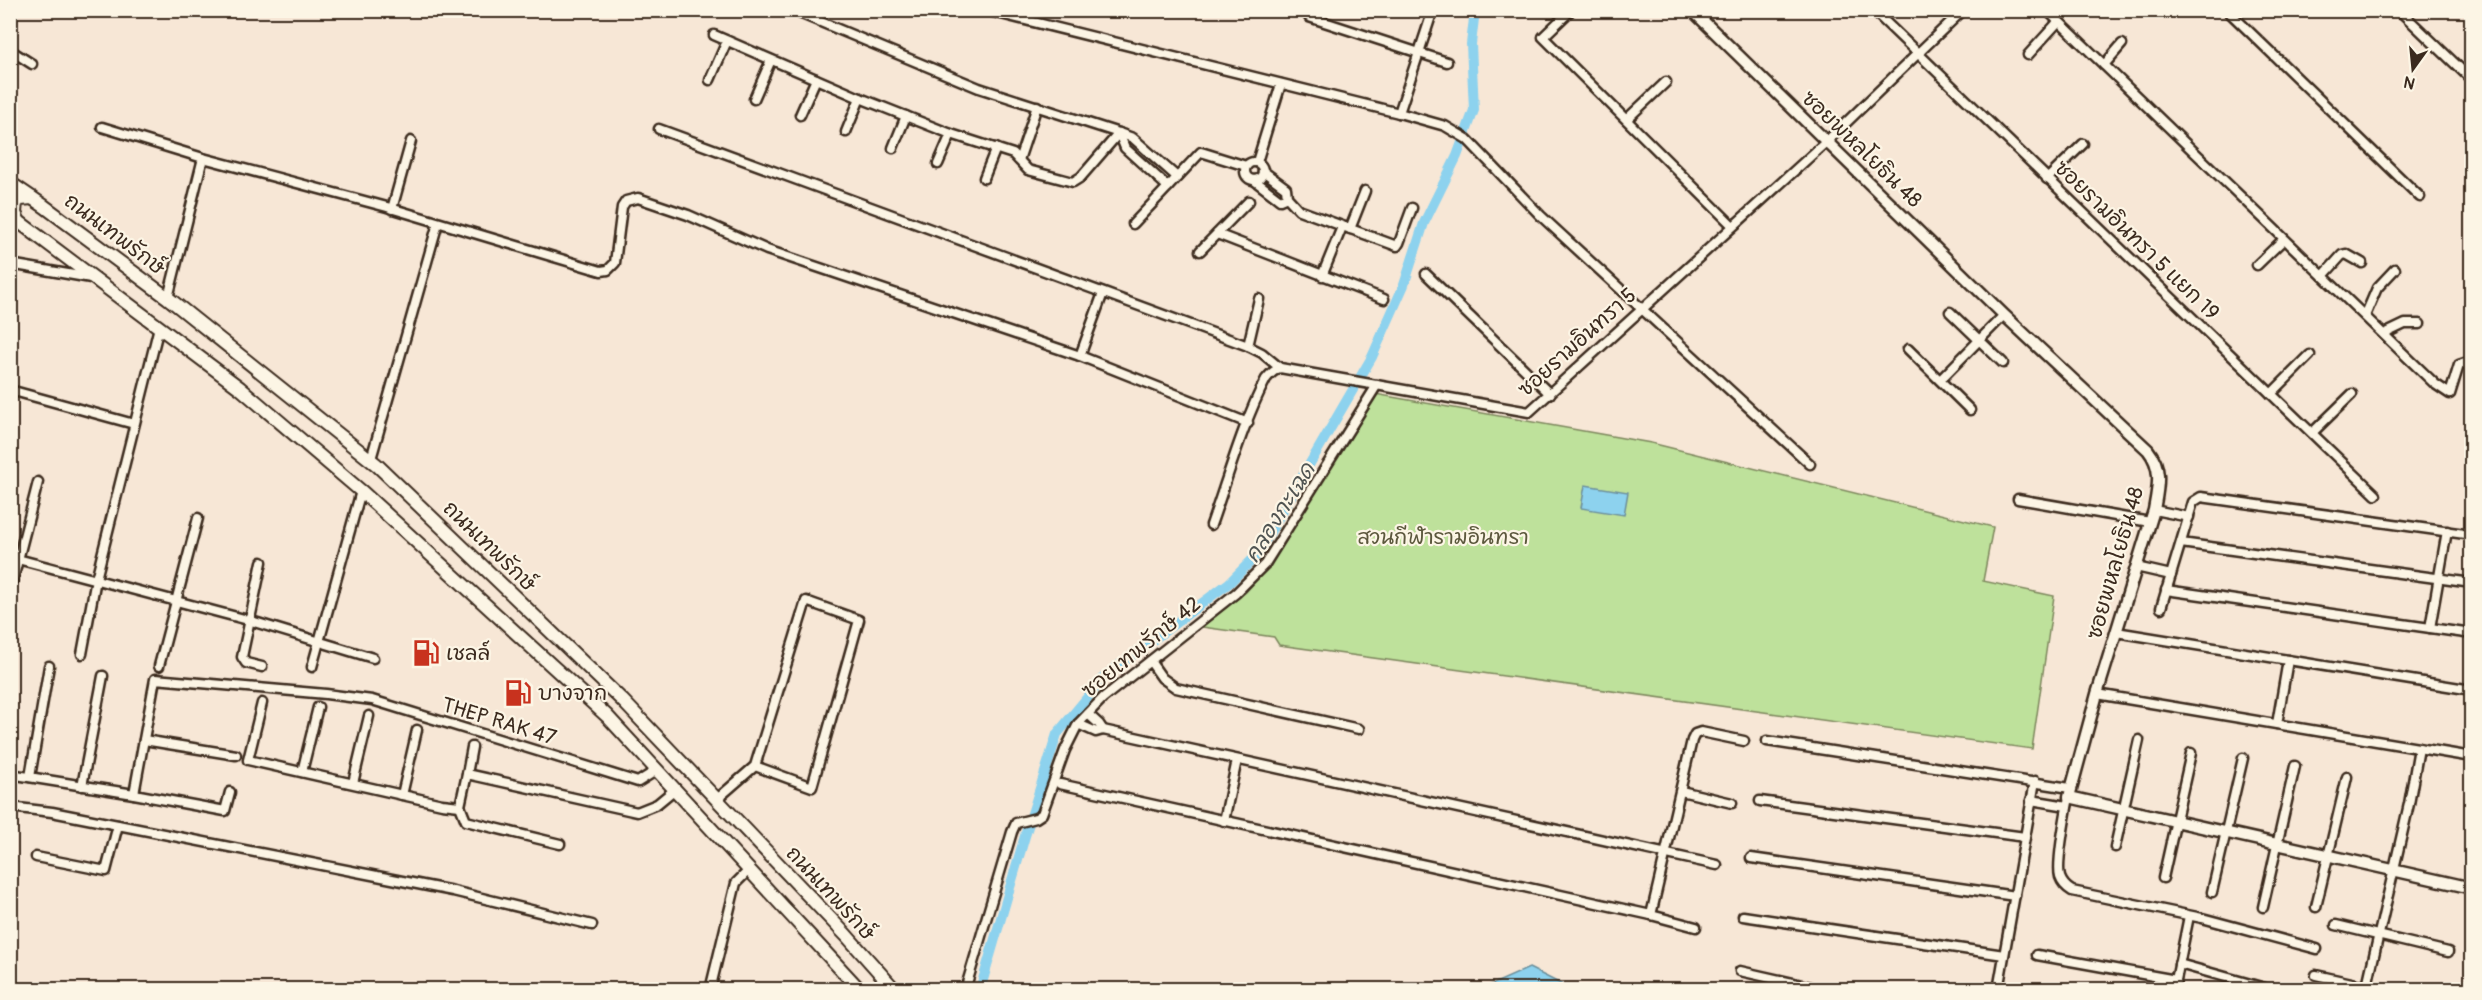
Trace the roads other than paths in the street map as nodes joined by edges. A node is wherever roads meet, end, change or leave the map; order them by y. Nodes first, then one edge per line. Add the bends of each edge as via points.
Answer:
1 (792, 10) edge
2 (985, 10) edge
3 (1433, 10) edge
4 (1571, 10) edge
5 (1692, 10) edge
6 (1873, 10) edge
7 (1963, 10) edge
8 (2047, 10) edge
9 (2227, 10) edge
10 (2399, 10) edge
11 (1309, 17) dead end
12 (2058, 22) junction
13 (714, 35) dead end
14 (727, 41) junction
15 (2122, 44) dead end
16 (10, 50) edge
17 (1419, 52) junction
18 (1918, 54) junction
19 (2028, 55) dead end
20 (771, 60) junction
21 (1447, 62) dead end
22 (32, 64) dead end
23 (2104, 65) junction
24 (816, 79) junction
25 (710, 80) dead end
26 (2472, 80) edge
27 (1666, 82) dead end
28 (1281, 84) junction
29 (860, 98) junction
30 (754, 99) dead end
31 (1036, 106) junction
32 (1400, 113) junction
33 (800, 116) dead end
34 (906, 116) junction
35 (1627, 119) junction
36 (102, 127) dead end
37 (659, 129) dead end
38 (846, 132) dead end
39 (1119, 133) junction
40 (951, 134) junction
41 (411, 141) dead end
42 (1826, 142) junction
43 (2083, 144) dead end
44 (893, 148) dead end
45 (996, 148) junction
46 (203, 158) junction
47 (1019, 160) junction
48 (1257, 162) junction
49 (938, 164) dead end
50 (1246, 165) junction
51 (1263, 171) junction
52 (1177, 177) junction
53 (984, 178) dead end
54 (2047, 179) junction
55 (1254, 180) junction
56 (10, 183) edge
57 (1168, 187) junction
58 (1365, 191) dead end
59 (2420, 196) dead end
60 (1287, 197) junction
61 (32, 198) junction
62 (1249, 201) dead end
63 (1412, 208) dead end
64 (392, 209) junction
65 (14, 218) edge
66 (438, 223) junction
67 (1133, 224) dead end
68 (1732, 225) junction
69 (1346, 228) junction
70 (1217, 234) junction
71 (2284, 239) junction
72 (1200, 251) dead end
73 (2362, 263) dead end
74 (10, 264) edge
75 (2257, 265) dead end
76 (2394, 269) dead end
77 (1426, 274) dead end
78 (1323, 276) junction
79 (2324, 276) junction
80 (95, 278) junction
81 (1103, 293) junction
82 (168, 298) junction
83 (1259, 299) dead end
84 (1384, 299) dead end
85 (1642, 308) junction
86 (1950, 312) dead end
87 (2004, 315) junction
88 (2365, 316) junction
89 (2420, 324) dead end
90 (159, 327) junction
91 (2384, 334) junction
92 (1978, 341) junction
93 (1248, 346) junction
94 (1908, 349) dead end
95 (1080, 356) junction
96 (2310, 356) dead end
97 (2003, 363) dead end
98 (2472, 364) edge
99 (1280, 368) junction
100 (1940, 380) junction
101 (1377, 385) junction
102 (10, 390) edge
103 (1550, 394) junction
104 (2271, 394) junction
105 (2352, 394) dead end
106 (1970, 410) dead end
107 (1248, 423) junction
108 (134, 424) junction
109 (2312, 433) junction
110 (371, 459) junction
111 (1810, 464) dead end
112 (38, 482) dead end
113 (361, 491) junction
114 (2376, 495) dead end
115 (2018, 499) dead end
116 (2154, 510) junction
117 (2188, 517) junction
118 (198, 518) dead end
119 (2150, 522) junction
120 (1211, 525) dead end
121 (2447, 531) junction
122 (2472, 535) edge
123 (2181, 543) junction
124 (14, 558) edge
125 (262, 562) dead end
126 (2136, 567) junction
127 (2171, 575) junction
128 (96, 579) junction
129 (2438, 579) junction
130 (2472, 583) edge
131 (2166, 590) junction
132 (10, 591) edge
133 (176, 602) junction
134 (2161, 608) dead end
135 (248, 620) junction
136 (2430, 628) junction
137 (2115, 632) junction
138 (2472, 634) edge
139 (318, 642) junction
140 (82, 654) dead end
141 (373, 658) dead end
142 (2288, 660) junction
143 (1150, 662) junction
144 (49, 666) dead end
145 (159, 666) dead end
146 (262, 667) dead end
147 (312, 667) dead end
148 (103, 676) dead end
149 (2472, 690) edge
150 (2097, 693) junction
151 (262, 703) dead end
152 (318, 707) dead end
153 (1088, 714) junction
154 (369, 716) dead end
155 (1078, 724) junction
156 (2277, 724) junction
157 (1359, 729) dead end
158 (417, 730) dead end
159 (1103, 730) junction
160 (144, 740) junction
161 (2139, 740) dead end
162 (1744, 741) dead end
163 (1767, 741) dead end
164 (472, 747) dead end
165 (2419, 748) junction
166 (2191, 753) dead end
167 (236, 755) dead end
168 (2472, 757) edge
169 (2243, 758) dead end
170 (1237, 760) junction
171 (755, 766) junction
172 (2295, 766) dead end
173 (657, 770) junction
174 (302, 772) junction
175 (10, 774) edge
176 (467, 774) junction
177 (30, 777) junction
178 (2347, 777) dead end
179 (2035, 781) junction
180 (353, 783) junction
181 (1060, 784) dead end
182 (82, 786) junction
183 (674, 790) junction
184 (1681, 791) junction
185 (230, 792) dead end
186 (134, 794) junction
187 (402, 795) junction
188 (2069, 797) junction
189 (716, 800) junction
190 (2031, 800) junction
191 (1760, 801) dead end
192 (1732, 803) dead end
193 (460, 806) junction
194 (10, 807) edge
195 (2123, 809) junction
196 (2175, 820) junction
197 (1224, 821) junction
198 (118, 825) junction
199 (2225, 832) junction
200 (2025, 837) junction
201 (560, 844) dead end
202 (2278, 844) junction
203 (2115, 847) dead end
204 (1666, 852) junction
205 (2329, 855) junction
206 (36, 857) dead end
207 (1751, 858) dead end
208 (1717, 865) dead end
209 (749, 870) junction
210 (2393, 870) junction
211 (2163, 878) dead end
212 (2472, 888) edge
213 (2212, 892) dead end
214 (2015, 896) junction
215 (2263, 907) dead end
216 (2316, 907) dead end
217 (1652, 915) junction
218 (1743, 916) dead end
219 (2189, 916) junction
220 (592, 925) dead end
221 (2336, 925) dead end
222 (1696, 927) dead end
223 (2379, 935) junction
224 (2317, 949) dead end
225 (2448, 952) dead end
226 (2004, 955) junction
227 (2037, 956) dead end
228 (2179, 964) junction
229 (1740, 971) dead end
230 (2316, 975) dead end
231 (2176, 980) junction
232 (2366, 988) edge
233 (710, 990) edge
234 (860, 990) edge
235 (895, 990) edge
236 (965, 990) edge
237 (1824, 990) edge
238 (1998, 990) edge
239 (2174, 990) edge
240 (2272, 990) edge
241 (2383, 990) edge

1 - 31 street via 913,62
2 - 28 street
3 - 17 street
4 - 35 street via 1543,37
5 - 42 street, ซอยพหลโยธิน 48
6 - 18 street, ซอยรามอินทรา 5 แยก 19
7 - 18 street, ซอยรามอินทรา 5
8 - 12 street
9 - 59 street
10 - 26 street
11 - 17 street
12 - 19 street
12 - 23 street
13 - 14 street
14 - 20 street
14 - 25 street
15 - 23 street
16 - 22 street
17 - 21 street
17 - 32 street
18 - 42 street, ซอยรามอินทรา 5
18 - 54 street, ซอยรามอินทรา 5 แยก 19
20 - 24 street
20 - 30 street
23 - 71 street
24 - 29 street
24 - 33 street
27 - 35 street
28 - 32 street
28 - 48 street
29 - 34 street
29 - 38 street
31 - 39 street
31 - 47 street
32 - 85 street via 1455,131 1467,139 1541,216
34 - 40 street
34 - 44 street
35 - 68 street
36 - 46 street
37 - 81 street
39 - 47 street via 1081,177 1072,182 1028,170
39 - 52 street via 1133,138
39 - 57 street via 1125,148
40 - 45 street
40 - 49 street
41 - 64 street
42 - 68 street, ซอยรามอินทรา 5
42 - 87 street, ซอยพหลโยธิน 48
43 - 54 street
45 - 47 street
45 - 53 street
46 - 64 street
46 - 82 street
48 - 50 street
48 - 51 street
50 - 52 street via 1201,152
50 - 55 street via 1245,174
51 - 55 street
51 - 60 street via 1286,188
52 - 57 street
54 - 104 street, ซอยรามอินทรา 5 แยก 19
55 - 60 street via 1280,200
56 - 61 main road, ถนนเทพรักษ์
57 - 67 street
58 - 69 street
60 - 69 street via 1299,210
61 - 65 main road via 16,202
61 - 82 main road, ถนนเทพรักษ์
62 - 70 street
63 - 69 street via 1397,246
64 - 66 street
65 - 80 main road, ถนนเทพรักษ์
66 - 95 street via 601,271 615,263 622,207 626,201 638,198 688,214 767,250
66 - 110 street
68 - 85 street, ซอยรามอินทรา 5
69 - 78 street
70 - 72 street
70 - 78 street
71 - 75 street
71 - 79 street
73 - 79 street via 2342,255
74 - 80 street
76 - 88 street via 2377,288
77 - 103 street
78 - 84 street
79 - 88 street
80 - 90 main road, ถนนเทพรักษ์
81 - 93 street
81 - 95 street
82 - 110 main road, ถนนเทพรักษ์
83 - 93 street
85 - 103 street, ซอยรามอินทรา 5
85 - 111 street
86 - 92 street
87 - 92 street
87 - 116 street, ซอยพหลโยธิน 48 via 2148,450 2158,469
88 - 91 street
89 - 91 street via 2405,324
90 - 108 street
90 - 113 main road, ถนนเทพรักษ์ via 240,388
91 - 98 street via 2450,394 2459,365
92 - 97 street
92 - 100 street
93 - 99 street
94 - 100 street
95 - 107 street
96 - 104 street
99 - 101 street, ซอยรามอินทรา 5
99 - 107 street via 1267,378
100 - 106 street
101 - 103 street, ซอยรามอินทรา 5 via 1518,412 1529,412
101 - 143 street, ซอยเทพรักษ์ 42 via 1265,564
102 - 108 street
104 - 109 street, ซอยรามอินทรา 5 แยก 19
105 - 109 street
107 - 120 street
108 - 128 street
109 - 114 street, ซอยรามอินทรา 5 แยก 19
110 - 189 main road, ถนนเทพรักษ์ via 622,700
112 - 124 street
113 - 139 street
113 - 173 main road, ถนนเทพรักษ์ via 607,716
115 - 119 street
116 - 117 street
116 - 119 street, ซอยพหลโยธิน 48
117 - 121 street via 2193,502 2207,496
117 - 123 street
118 - 133 street
119 - 126 street, ซอยพหลโยธิน 48
121 - 122 street
121 - 129 street
123 - 127 street
123 - 129 street
124 - 128 street
124 - 132 street
125 - 135 street
126 - 127 street
126 - 137 street, ซอยพหลโยธิน 48
127 - 131 street
128 - 133 street
128 - 140 street
129 - 130 street
129 - 136 street
131 - 134 street
131 - 136 street
133 - 135 street
133 - 145 street
135 - 139 street
135 - 146 street via 243,661
136 - 138 street
137 - 142 street
137 - 150 street, ซอยพหลโยธิน 48
139 - 141 street
139 - 147 street
142 - 149 street
142 - 156 street
143 - 153 street, ซอยเทพรักษ์ 42
143 - 157 street via 1176,688
144 - 177 street
148 - 182 street
150 - 156 street
150 - 188 street, ซอยพหลโยธิน 48
151 - 174 street via 248,760
152 - 174 street
153 - 155 street, ซอยเทพรักษ์ 42
153 - 159 street
154 - 180 street
155 - 159 street via 1090,730
155 - 236 street, ซอยเทพรักษ์ 42 via 1044,810 1036,818 1016,823 1012,832
156 - 165 street
158 - 187 street
159 - 170 street
160 - 167 street
160 - 173 street, THEP RAK 47 via 156,680 372,700 638,782
160 - 186 street
161 - 195 street
162 - 184 street via 1695,734
163 - 179 street
164 - 176 street
165 - 168 street
165 - 210 street
166 - 196 street
169 - 199 street
170 - 197 street
170 - 204 street
171 - 171 street via 806,601 859,620 812,788
171 - 189 street
172 - 202 street
173 - 183 main road, ถนนเทพรักษ์
174 - 180 street
175 - 177 street
176 - 183 street via 637,812 657,804
176 - 193 street
177 - 182 street
178 - 205 street
179 - 188 street
179 - 190 street
180 - 187 street
181 - 197 street
182 - 186 street
183 - 209 main road, ถนนเทพรักษ์
184 - 192 street
184 - 204 street
185 - 186 street via 225,811
187 - 193 street
188 - 190 street
188 - 195 street
188 - 219 street via 2060,866 2066,888
189 - 235 main road, ถนนเทพรักษ์
190 - 200 street
191 - 200 street
193 - 201 street via 466,821
194 - 198 street
195 - 196 street
195 - 203 street
196 - 199 street
196 - 211 street
197 - 217 street
198 - 206 street via 106,871
198 - 220 street via 453,891
199 - 202 street
199 - 213 street
200 - 214 street
202 - 205 street
202 - 215 street
204 - 208 street
204 - 217 street
205 - 210 street
205 - 216 street
207 - 214 street
209 - 233 street via 736,883
209 - 234 main road, ถนนเทพรักษ์
210 - 212 street
210 - 223 street
214 - 226 street
217 - 222 street
218 - 226 street
219 - 224 street
219 - 228 street
221 - 223 street
223 - 225 street
223 - 232 street
226 - 238 street
227 - 231 street
228 - 231 street
228 - 240 street
229 - 237 street
230 - 232 street
231 - 239 street
232 - 241 street

